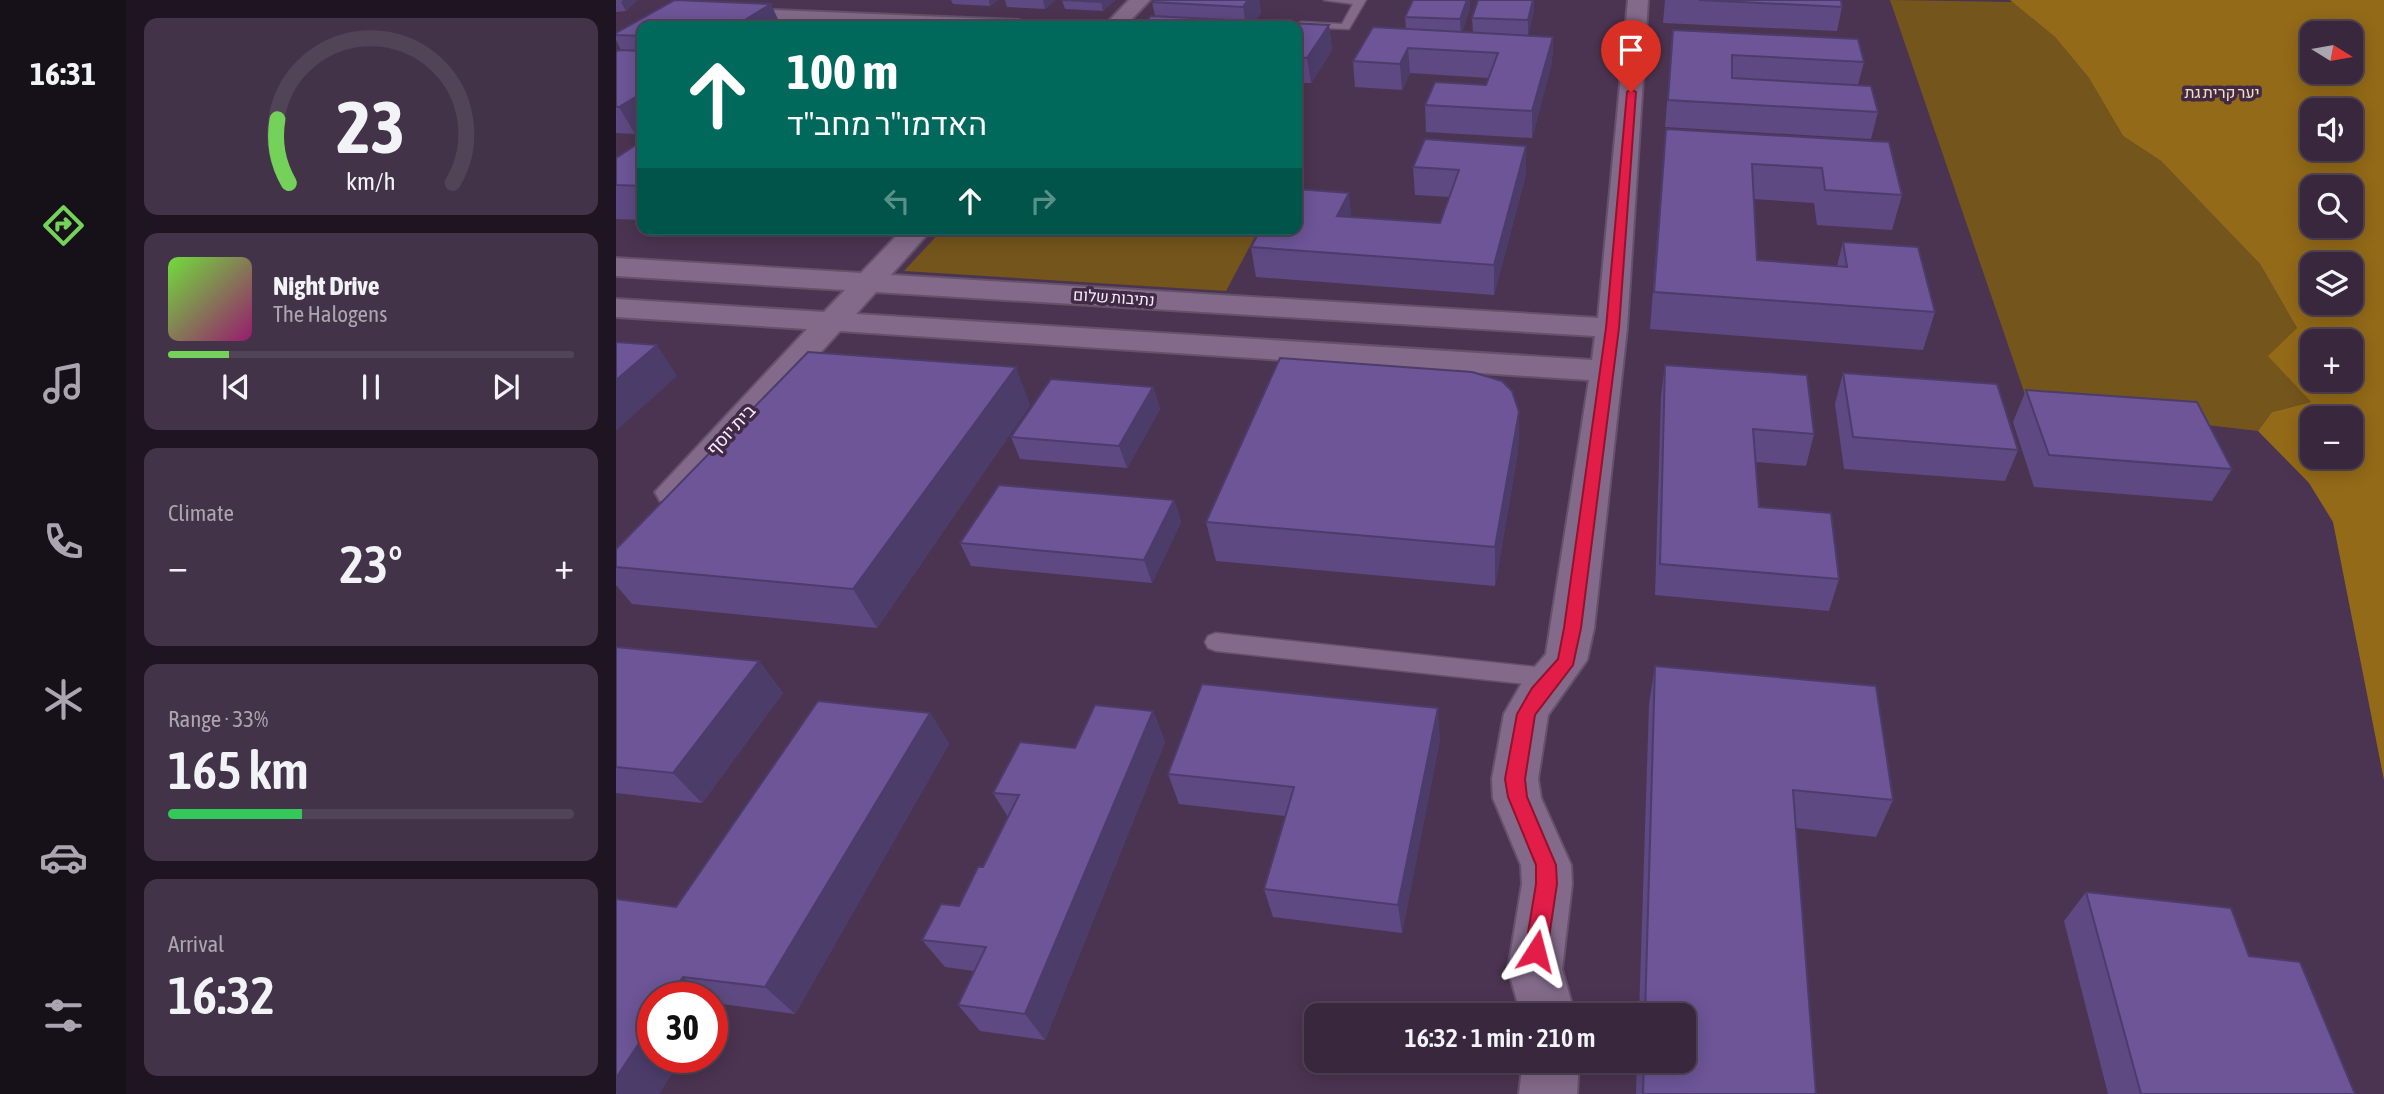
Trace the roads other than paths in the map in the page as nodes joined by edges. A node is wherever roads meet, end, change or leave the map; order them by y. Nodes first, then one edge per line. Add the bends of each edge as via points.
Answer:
1 (869, 0) edge
2 (1140, 0) edge
3 (1328, 0) edge
4 (1638, 0) edge
5 (1361, 1) edge
6 (705, 13) edge
7 (810, 21) edge
8 (839, 21) edge
9 (1119, 21) edge
10 (1302, 25) edge
11 (912, 235) edge
12 (616, 267) edge
13 (869, 282) junction
14 (616, 308) edge
15 (831, 322) junction
16 (1612, 328) junction
17 (1606, 371) junction
18 (661, 523) edge
19 (1216, 642) dead end
20 (1554, 678) junction
21 (1545, 1003) edge
22 (1550, 1073) edge
23 (1548, 1094) edge

1 - 8 street
2 - 9 street
3 - 5 lane
4 - 16 street
5 - 10 lane via 1345,27
6 - 7 street
11 - 13 street, בית יוסף
12 - 13 street, נתיבות שלום
13 - 15 street, בית יוסף
13 - 16 street, נתיבות שלום
14 - 15 street
15 - 17 street
15 - 18 street, בית יוסף via 674,492 666,502
16 - 17 street
17 - 20 street via 1573,628 1566,660
19 - 20 lane
20 - 21 street via 1526,714 1515,779 1517,797 1546,865 1535,969
22 - 23 street

